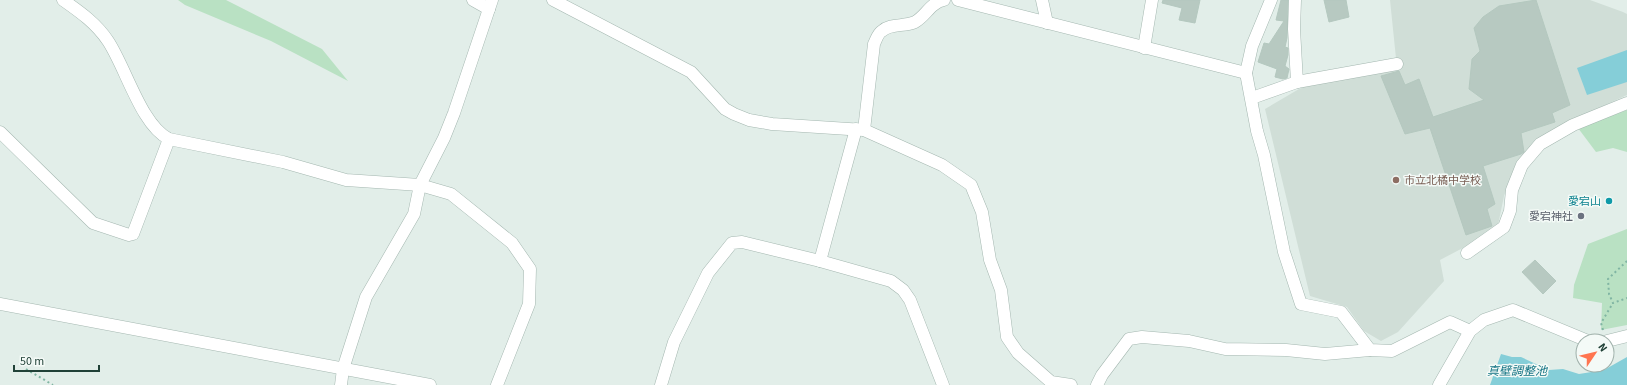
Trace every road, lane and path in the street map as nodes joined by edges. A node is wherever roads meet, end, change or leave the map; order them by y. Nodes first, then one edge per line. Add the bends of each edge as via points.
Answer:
1 (63, 0) edge
2 (473, 0) edge
3 (553, 0) edge
4 (944, 0) edge
5 (958, 0) edge
6 (1042, 0) edge
7 (1152, 0) edge
8 (1271, 0) edge
9 (1295, 0) edge
10 (491, 5) edge
11 (1047, 23) junction
12 (1144, 48) junction
13 (1397, 64) dead end
14 (1246, 73) junction
15 (1297, 82) junction
16 (1252, 98) junction
17 (1627, 103) edge
18 (860, 130) junction
19 (0, 132) edge
20 (169, 139) junction
21 (420, 185) junction
22 (1467, 253) dead end
23 (820, 260) junction
24 (1627, 261) edge
25 (1627, 298) edge
26 (1613, 303) junction
27 (0, 304) edge
28 (1470, 331) junction
29 (1604, 333) edge
30 (1575, 336) edge
31 (1627, 336) edge
32 (1615, 337) edge
33 (1370, 350) junction
34 (26, 369) dead end
35 (343, 369) junction
36 (53, 385) edge
37 (341, 385) edge
38 (430, 385) edge
39 (497, 385) edge
40 (661, 385) edge
41 (943, 385) edge
42 (1071, 385) edge
43 (1097, 385) edge
44 (1439, 385) edge

1 - 20 street via 85,15 107,40 152,127
2 - 10 street
3 - 18 street via 691,72 725,109 749,120 810,128
4 - 18 street via 931,6 922,18 913,23 889,26 880,31 874,44
5 - 11 street
6 - 11 street
7 - 12 street
8 - 14 street via 1252,46
9 - 15 street
10 - 21 street via 454,113
11 - 12 street
12 - 14 street
13 - 15 street
14 - 16 street
15 - 16 street
16 - 33 street via 1284,252 1301,304 1340,312
17 - 22 street via 1573,125 1540,144 1522,165 1512,190 1510,211 1504,228
18 - 23 street
18 - 42 street via 942,165 971,185 982,212 990,260 1001,290 1007,337 1018,353 1051,382
19 - 20 street via 93,223 129,236 133,234
20 - 21 street via 282,162 346,180
21 - 35 street via 414,214 366,297
21 - 39 street via 451,194 512,243 530,269 529,304
23 - 40 street via 742,242 732,243 708,273 674,342
23 - 41 street via 891,281 903,290 910,300
24 - 26 path via 1608,279 1609,294
25 - 26 path
26 - 29 path via 1602,323
27 - 35 street
28 - 30 street via 1484,320 1513,310
28 - 33 street via 1450,322 1392,351
28 - 44 street
31 - 32 street
33 - 43 street via 1325,354 1225,348 1189,341 1142,337 1129,339
34 - 36 path
35 - 37 street
35 - 38 street

